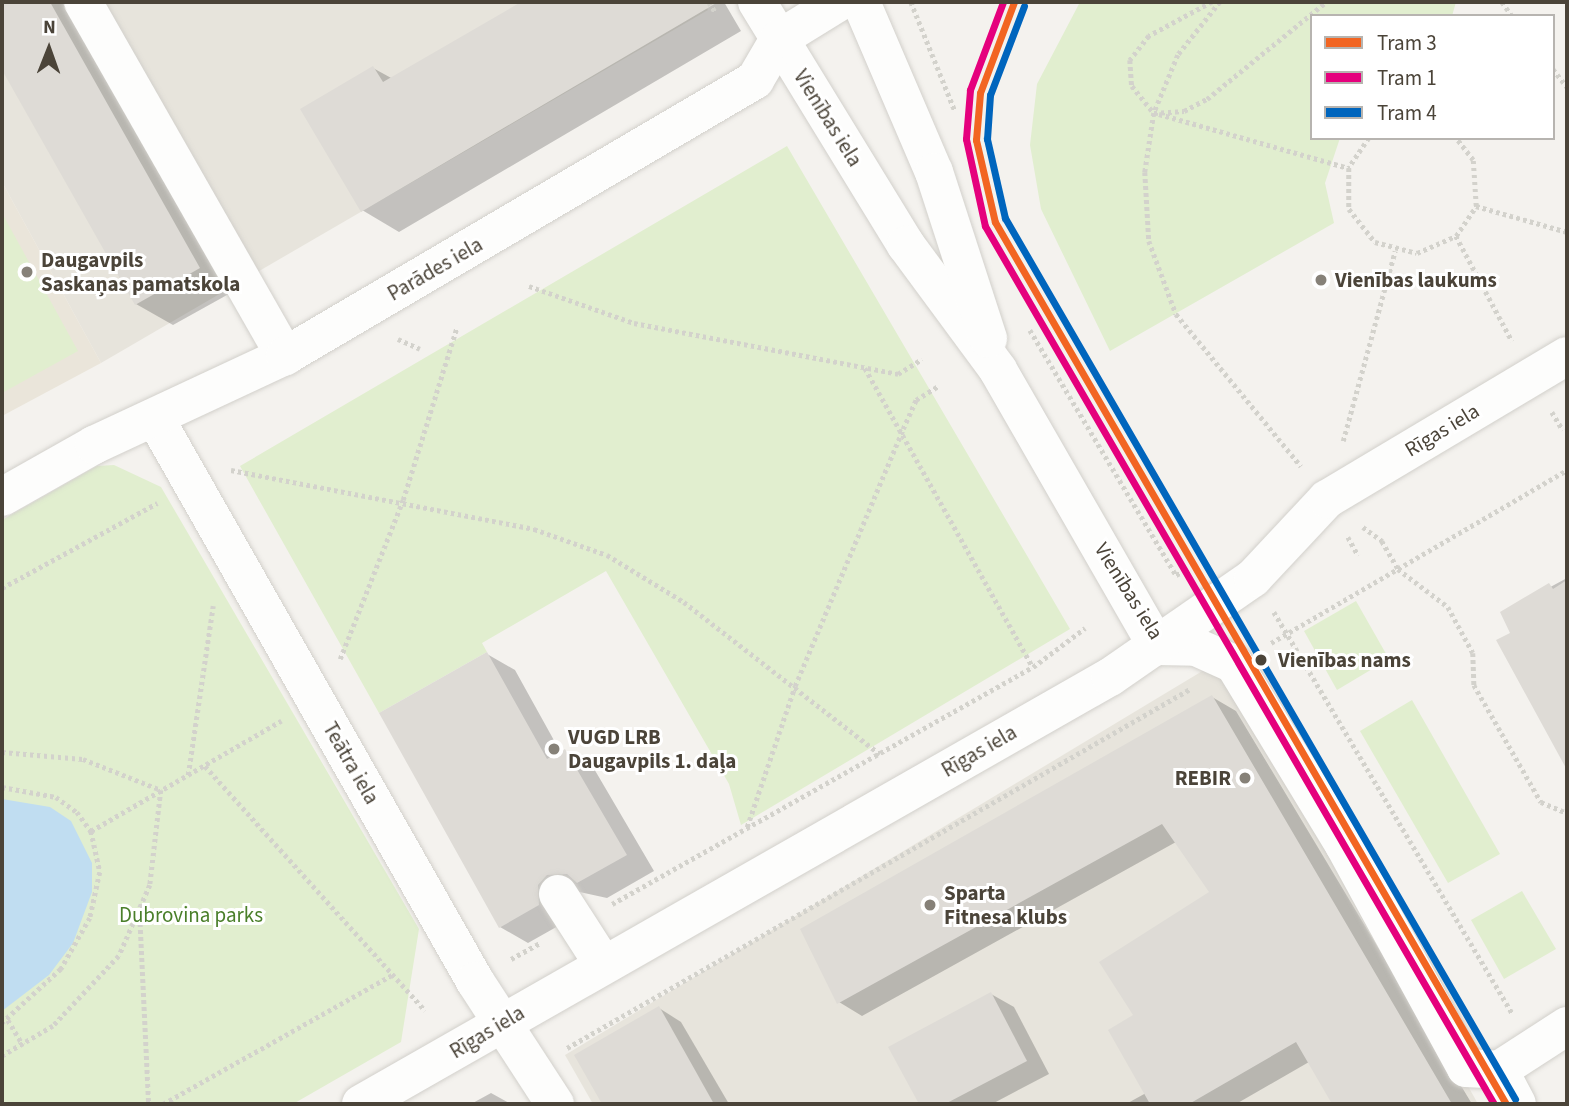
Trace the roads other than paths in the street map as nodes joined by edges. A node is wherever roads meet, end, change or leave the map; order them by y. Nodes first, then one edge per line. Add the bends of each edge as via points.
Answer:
1 (83, 2) edge
2 (757, 2) edge
3 (839, 2) edge
4 (861, 2) edge
5 (779, 39) junction
6 (285, 356) junction
7 (1567, 356) edge
8 (998, 370) junction
9 (155, 418) junction
10 (6, 484) edge
11 (1157, 646) junction
12 (567, 909) road end
13 (603, 964) junction
14 (500, 1024) junction
15 (1567, 1026) edge
16 (1499, 1070) junction
17 (361, 1104) edge
18 (555, 1104) edge
19 (1517, 1104) edge

1 - 6 street
2 - 5 street, Vienības iela
3 - 5 street, Parādes iela
4 - 8 street, Vienības iela via 933,172
5 - 6 street, Parādes iela via 755,80
5 - 8 street, Vienības iela via 906,245
6 - 9 street, Parādes iela
7 - 11 street, Rīgas iela via 1327,499 1254,578
8 - 11 street, Vienības iela
9 - 10 street, Parādes iela
9 - 14 street, Teātra iela
11 - 13 street, Rīgas iela
11 - 16 street, Vienības iela via 1196,647 1234,664 1344,845 1466,1068
12 - 13 street
13 - 14 street, Rīgas iela
14 - 17 street, Rīgas iela
14 - 18 street, Teātra iela
15 - 16 street
16 - 19 street

